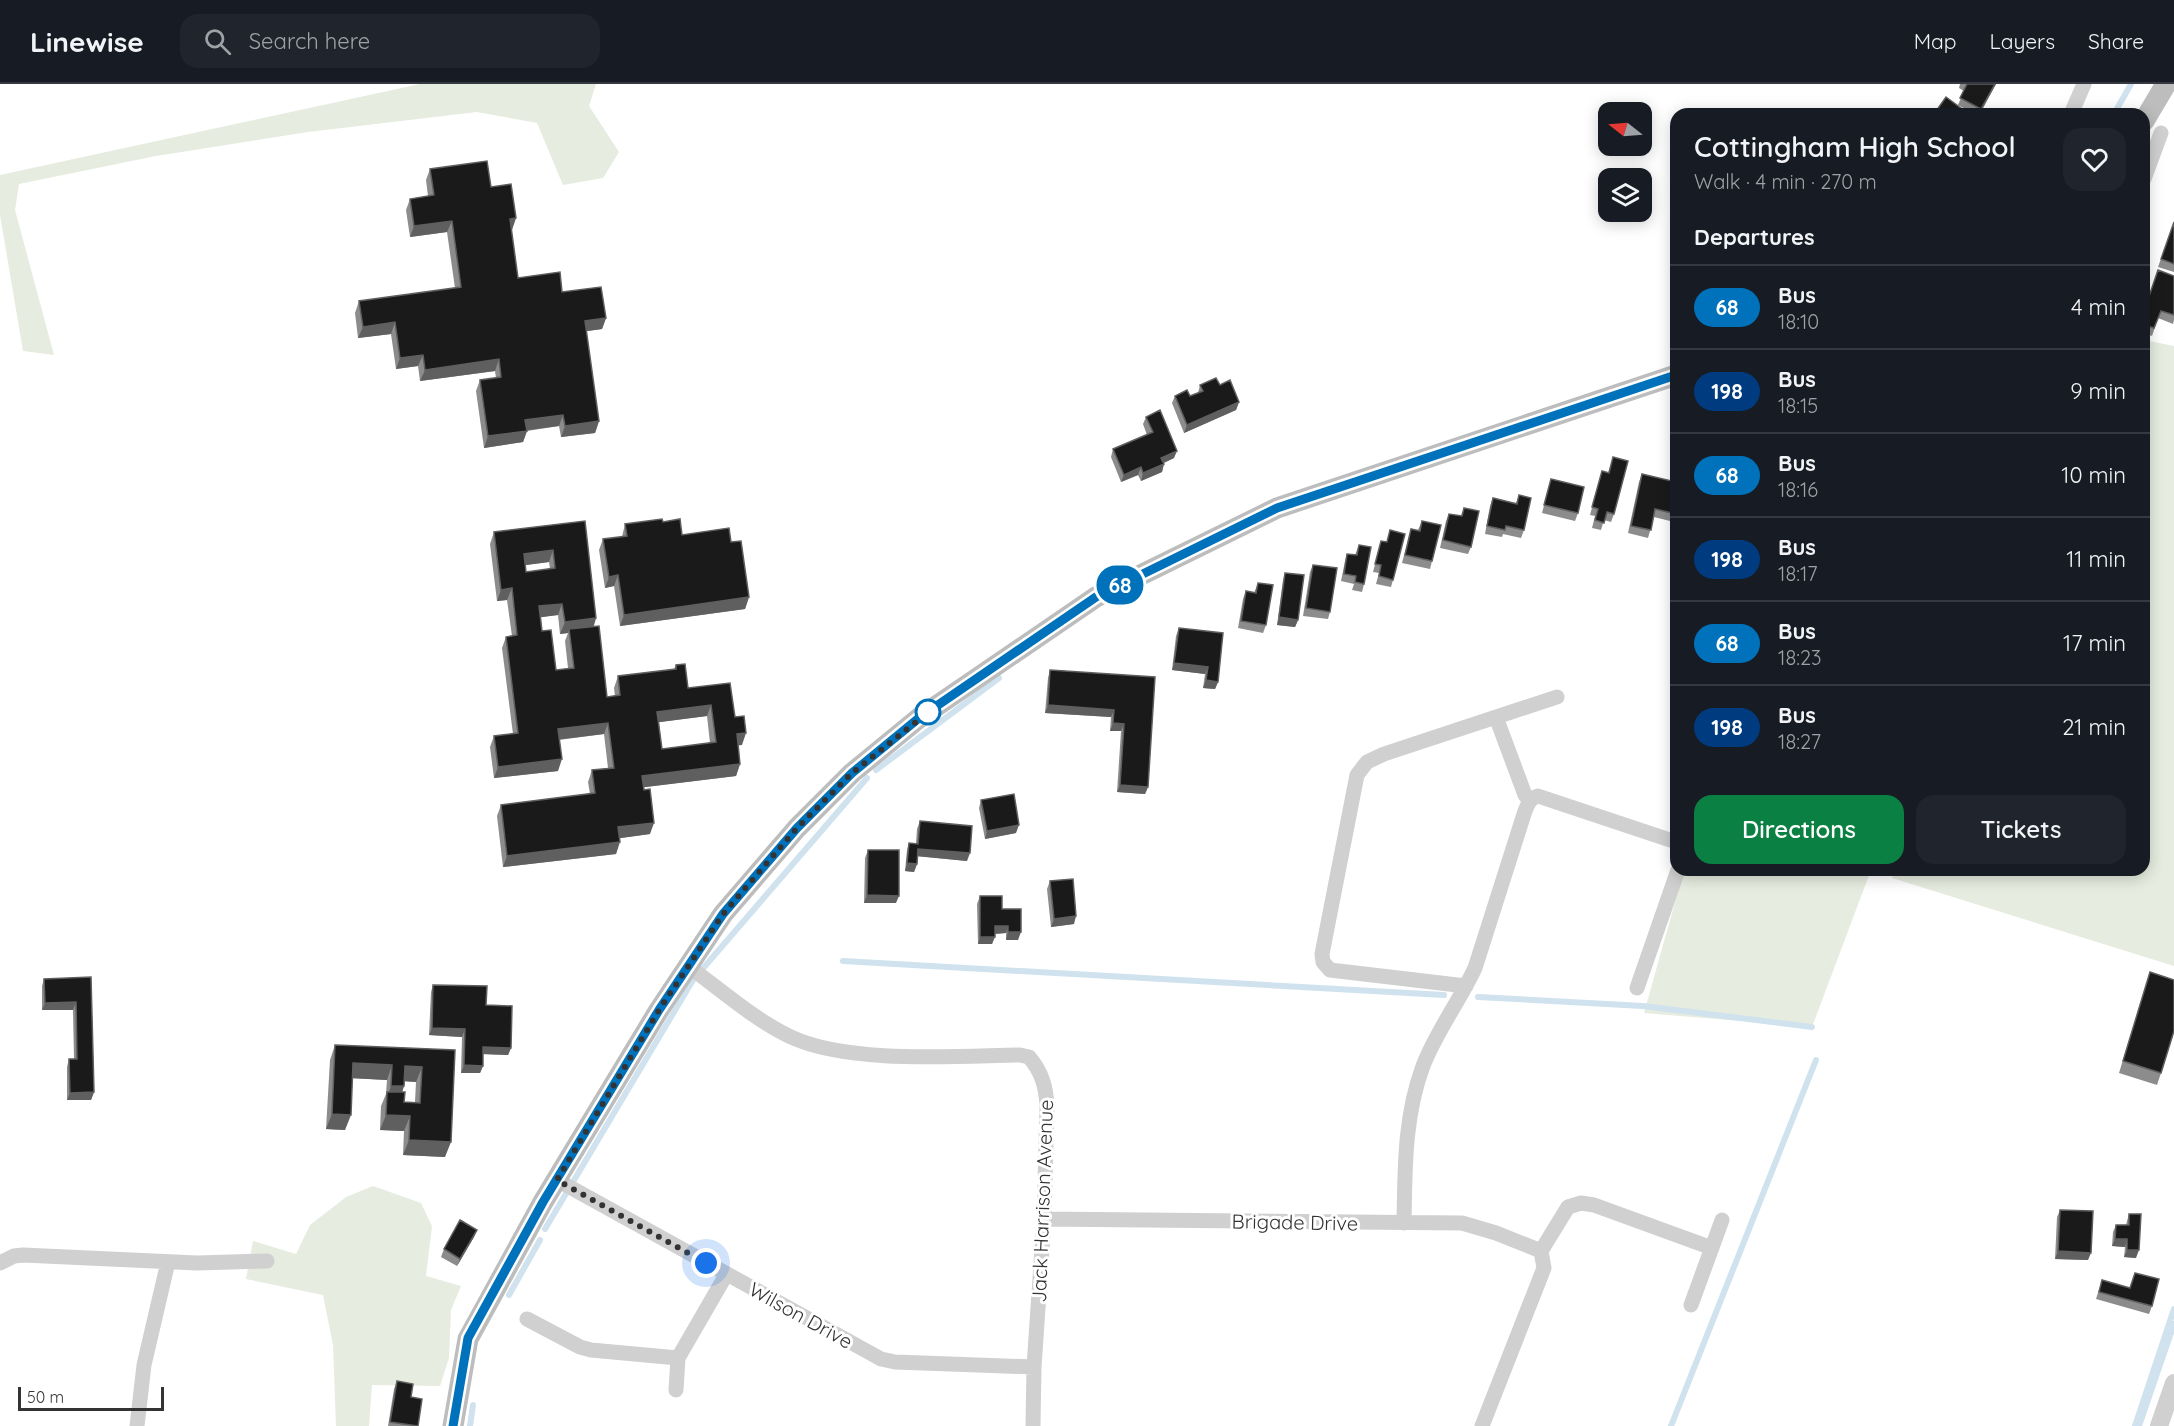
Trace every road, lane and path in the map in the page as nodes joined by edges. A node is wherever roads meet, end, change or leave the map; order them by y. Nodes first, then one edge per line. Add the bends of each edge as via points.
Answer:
1 (2084, 84) edge
2 (2166, 84) edge
3 (2074, 108) edge
4 (2150, 111) edge
5 (2161, 133) dead end
6 (2150, 163) edge
7 (1670, 377) edge
8 (1557, 697) dead end
9 (1496, 717) junction
10 (1530, 801) junction
11 (1670, 840) edge
12 (1676, 876) edge
13 (688, 966) junction
14 (1466, 986) junction
15 (1637, 988) dead end
16 (557, 1180) junction
17 (1044, 1219) junction
18 (1722, 1220) dead end
19 (1404, 1222) junction
20 (1712, 1248) junction
21 (1541, 1251) junction
22 (267, 1261) dead end
23 (168, 1262) junction
24 (0, 1263) edge
25 (726, 1275) junction
26 (1691, 1305) dead end
27 (527, 1319) dead end
28 (678, 1358) junction
29 (1034, 1367) junction
30 (2174, 1383) edge
31 (676, 1390) dead end
32 (137, 1426) edge
33 (453, 1426) edge
34 (1033, 1426) edge
35 (1482, 1426) edge
36 (2159, 1426) edge

1 - 3 street
2 - 4 main road
5 - 6 street
7 - 13 main road via 1277,508 1096,597 919,718 852,773 797,828 723,914
8 - 9 street
9 - 10 street
9 - 14 street via 1384,754 1368,762 1357,774 1322,954 1330,970
10 - 11 street via 1538,796
10 - 14 street
12 - 15 street
13 - 16 main road
13 - 17 street, Jack Harrison Avenue via 773,1027 810,1044 883,1055 1029,1057 1046,1089
14 - 19 street via 1437,1036 1415,1089 1409,1116
16 - 25 street, Wilson Drive
16 - 33 main road via 468,1338
17 - 19 street, Brigade Drive
17 - 29 street, Jack Harrison Avenue
18 - 20 street
19 - 21 street, Brigade Drive via 1462,1223
20 - 21 street via 1581,1203 1568,1207
20 - 26 street
21 - 35 street via 1544,1268
22 - 23 street
23 - 24 street via 23,1255
23 - 32 street via 144,1365
25 - 28 street
25 - 29 street, Wilson Drive via 881,1359
27 - 28 street via 591,1350
28 - 31 street
29 - 34 street, Jack Harrison Avenue
30 - 36 street

